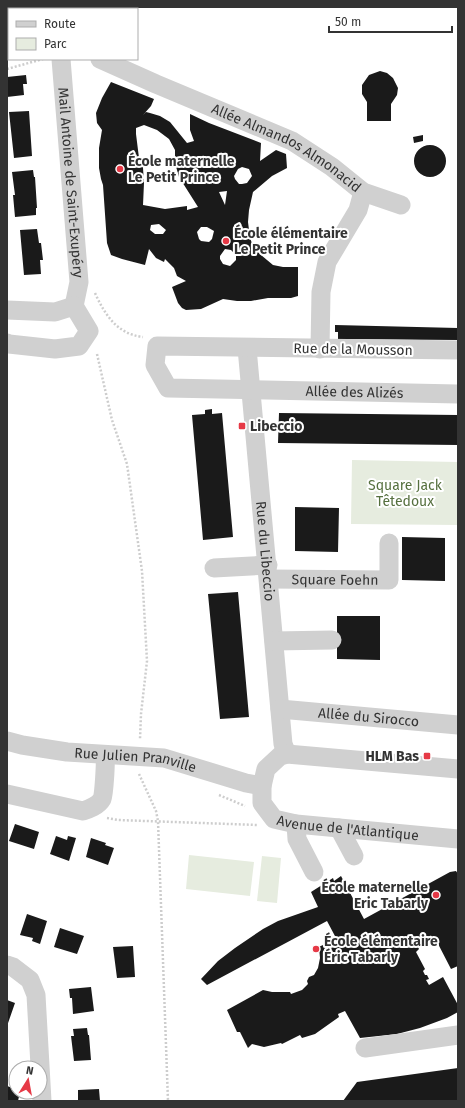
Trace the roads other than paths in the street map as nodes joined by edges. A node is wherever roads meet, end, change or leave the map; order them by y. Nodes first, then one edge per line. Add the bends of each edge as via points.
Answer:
1 (61, 60) edge
2 (102, 60) edge
3 (363, 192) junction
4 (401, 205) dead end
5 (74, 306) junction
6 (7, 310) edge
7 (7, 343) edge
8 (247, 348) junction
9 (320, 349) junction
10 (458, 350) edge
11 (251, 390) junction
12 (458, 394) edge
13 (389, 544) dead end
14 (214, 568) dead end
15 (268, 572) junction
16 (332, 640) dead end
17 (274, 641) junction
18 (280, 709) junction
19 (458, 725) edge
20 (7, 741) edge
21 (287, 754) junction
22 (105, 755) junction
23 (458, 769) edge
24 (262, 786) junction
25 (7, 794) edge
26 (296, 824) junction
27 (339, 828) junction
28 (458, 838) edge
29 (354, 856) dead end
30 (314, 872) dead end
31 (7, 965) edge
32 (458, 1036) edge
33 (365, 1048) dead end
34 (42, 1101) edge

1 - 5 street, Mail Antoine de Saint-Exupéry via 79,282
2 - 3 street, Allée Almandos Almonacid via 292,141 332,167
3 - 4 street
3 - 9 street, Allée Almandos Almonacid via 358,210 327,262 321,292
5 - 6 street via 55,312
5 - 7 street via 89,331 79,346 55,349
8 - 9 street, Rue de la Mousson
8 - 11 street, Rue du Libeccio
8 - 11 street, Rue de la Mousson via 157,346 154,365 168,388
9 - 10 street, Rue de la Mousson
11 - 12 street, Allée des Alizés
11 - 15 street, Rue du Libeccio
13 - 15 street, Square Foehn via 388,580
14 - 15 street
15 - 17 street, Rue du Libeccio
16 - 17 street
17 - 18 street, Rue du Libeccio
18 - 19 street, Allée du Sirocco
18 - 21 street, Rue du Libeccio via 283,744
20 - 22 street, Rue Julien Pranville via 67,752
21 - 23 street
21 - 24 street, Avenue de l'Atlantique via 280,756 266,769
22 - 24 street, Rue Julien Pranville via 140,764 164,758
22 - 25 street via 102,799 83,811
24 - 26 street, Avenue de l'Atlantique via 262,803 274,819
26 - 27 street, Avenue de l'Atlantique
26 - 30 street via 297,839
27 - 28 street, Avenue de l'Atlantique
27 - 29 street
31 - 34 street via 30,980 36,995
32 - 33 street

